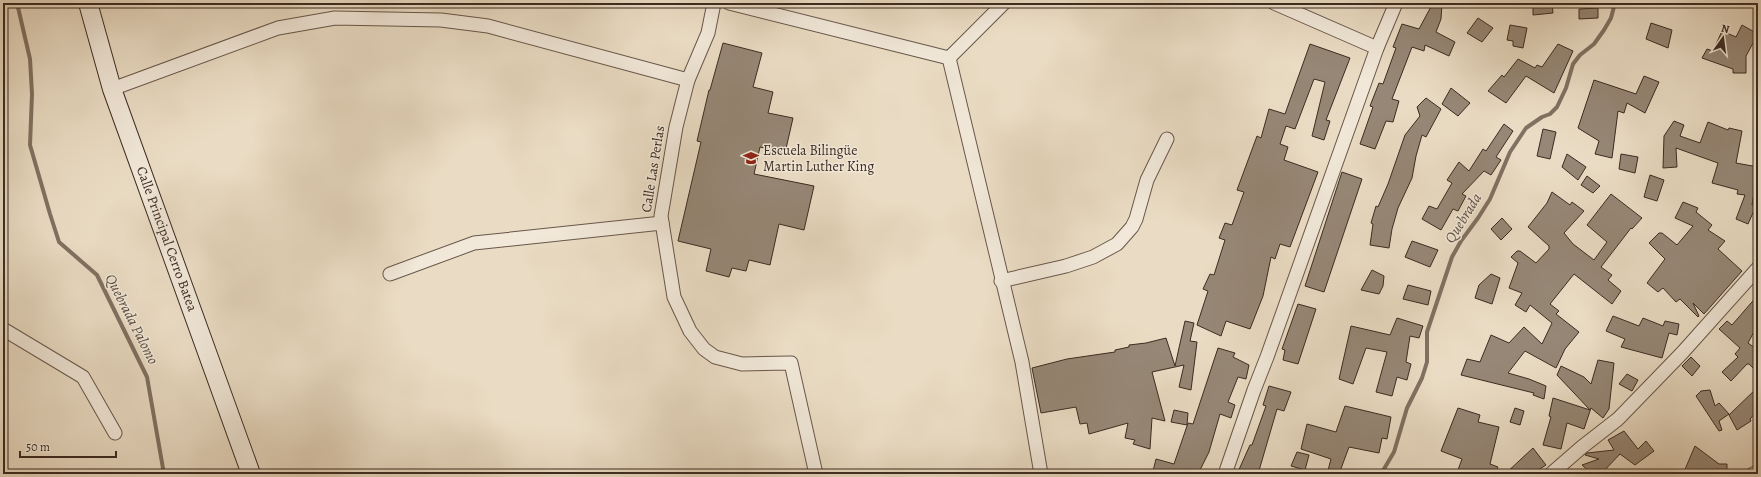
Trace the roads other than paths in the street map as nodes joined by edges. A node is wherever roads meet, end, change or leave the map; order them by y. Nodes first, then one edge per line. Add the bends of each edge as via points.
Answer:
1 (88, 3) edge
2 (714, 3) edge
3 (729, 3) edge
4 (1004, 3) edge
5 (1274, 3) edge
6 (1396, 3) edge
7 (1377, 48) junction
8 (949, 58) junction
9 (688, 80) junction
10 (112, 89) junction
11 (1167, 139) dead end
12 (662, 223) junction
13 (1758, 268) edge
14 (390, 274) dead end
15 (1001, 281) junction
16 (3, 329) edge
17 (115, 433) dead end
18 (1758, 472) edge
19 (252, 474) edge
20 (816, 474) edge
21 (1041, 474) edge
22 (1225, 474) edge
23 (1551, 474) edge
24 (1753, 474) edge

1 - 10 street, Calle Principal Cerro Batea
2 - 9 street, Calle Las Perlas via 708,33
3 - 8 street
4 - 8 street
5 - 7 street
6 - 7 street
7 - 22 street
8 - 15 street
9 - 10 street via 488,26 441,20 335,18 278,28
9 - 12 street, Calle Las Perlas via 676,127
10 - 19 street, Calle Principal Cerro Batea
11 - 15 street via 1147,180 1136,219 1118,244 1066,266
12 - 14 street via 474,243
12 - 20 street, Calle Las Perlas via 674,297 690,331 704,349 715,357 742,364 791,363
13 - 23 street via 1682,353 1618,419
15 - 21 street via 1022,362
16 - 17 street via 83,377
18 - 24 street

